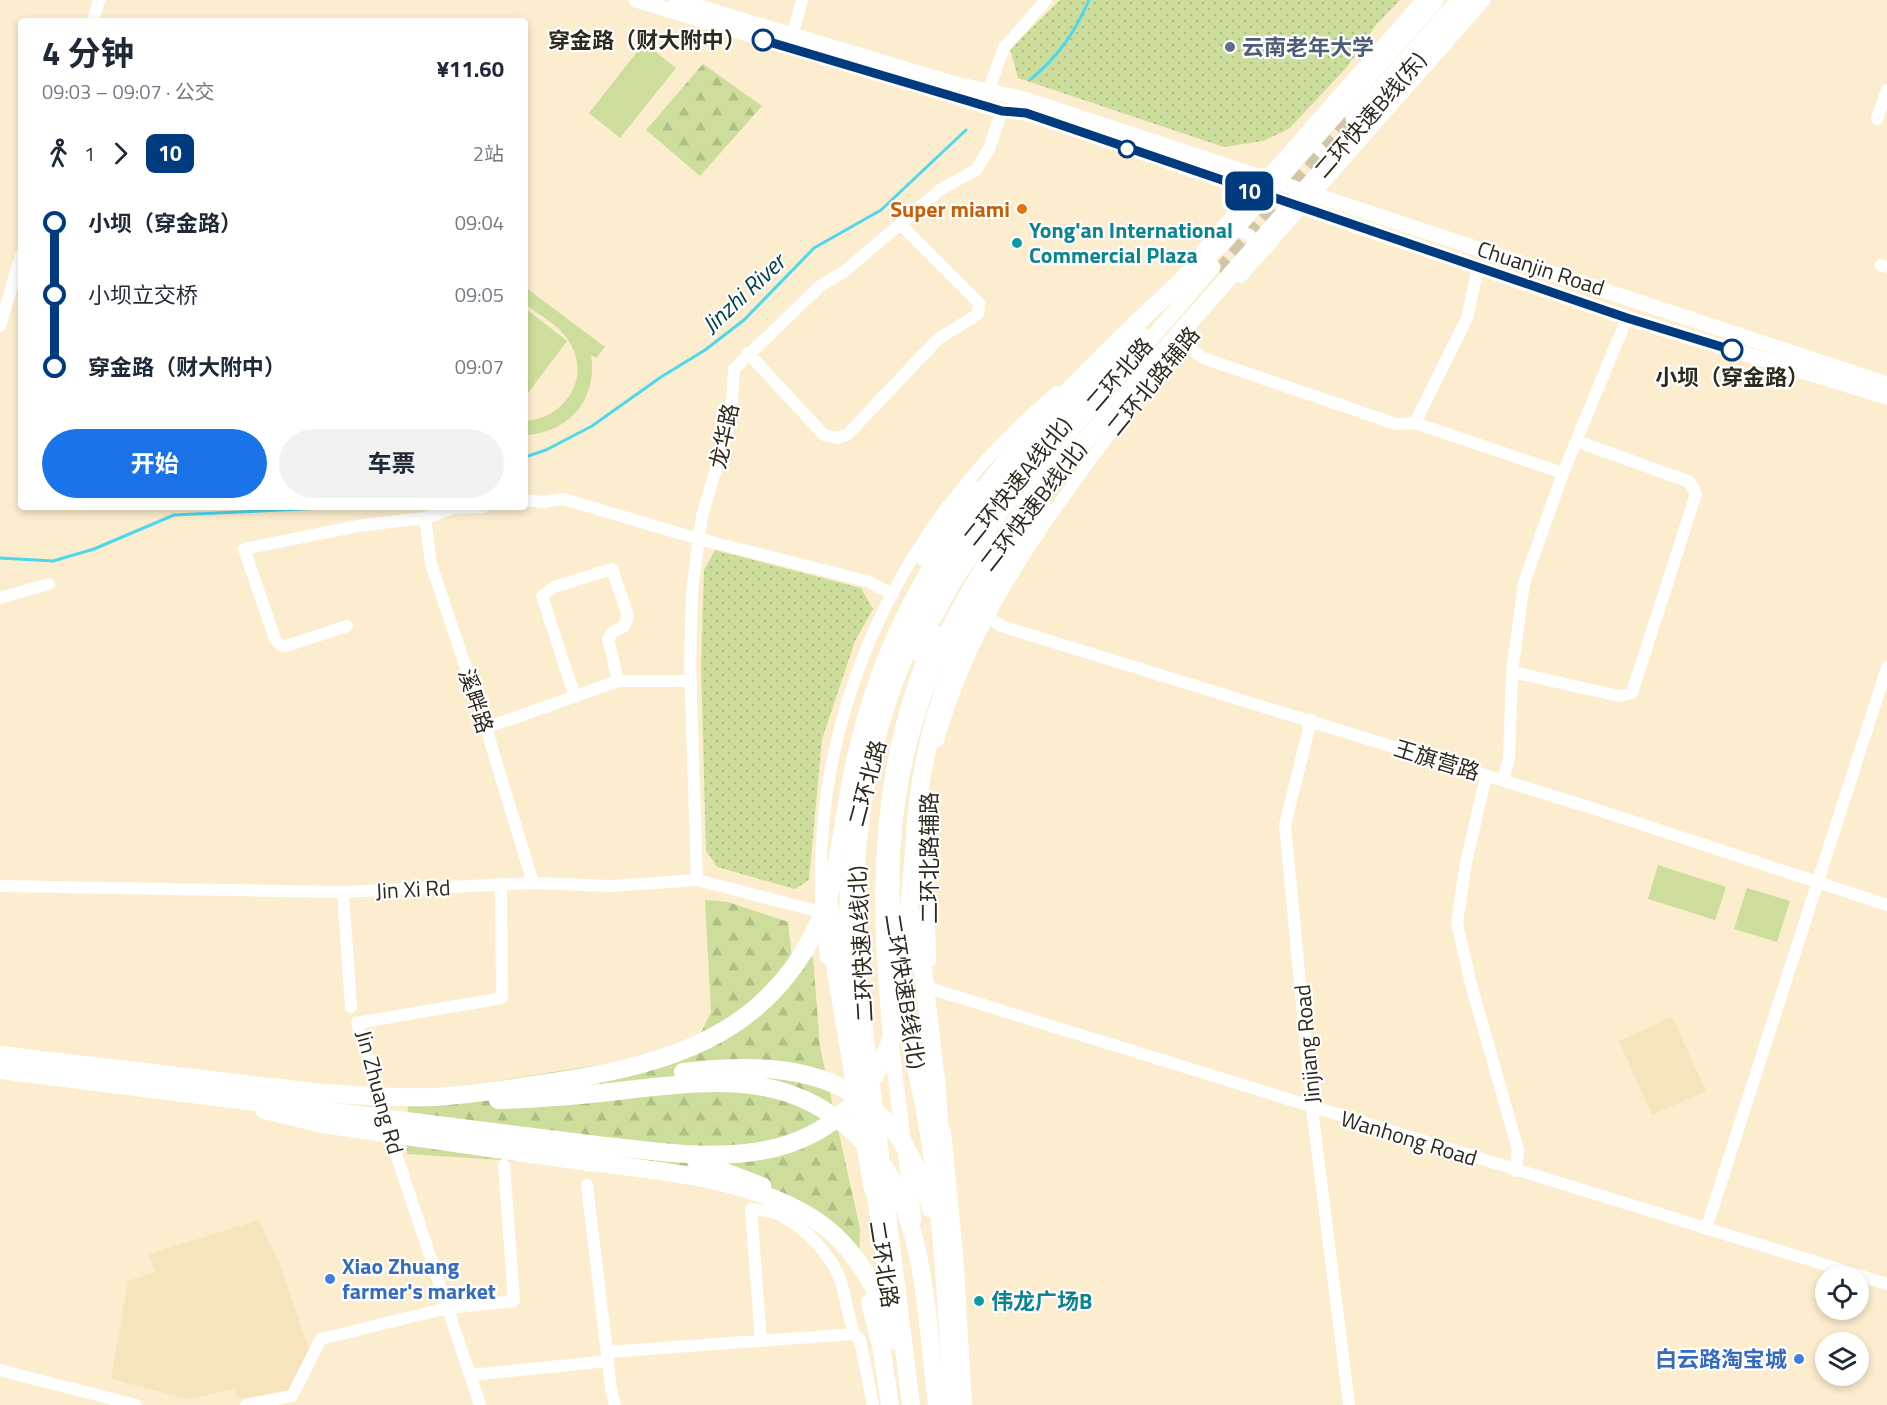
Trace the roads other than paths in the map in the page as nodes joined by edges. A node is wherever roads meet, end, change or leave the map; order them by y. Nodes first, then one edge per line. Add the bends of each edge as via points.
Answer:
1 (99, 0) edge
2 (636, 0) edge
3 (676, 0) edge
4 (802, 0) edge
5 (1046, 0) edge
6 (1422, 0) edge
7 (1437, 0) edge
8 (1449, 0) edge
9 (1460, 0) edge
10 (1472, 0) edge
11 (1485, 0) edge
12 (94, 18) edge
13 (792, 37) junction
14 (1388, 39) junction
15 (1423, 71) junction
16 (1887, 90) edge
17 (987, 91) junction
18 (1002, 111) junction
19 (1317, 118) junction
20 (1877, 119) dead end
21 (1352, 151) junction
22 (1266, 177) junction
23 (1253, 192) junction
24 (1315, 193) junction
25 (1301, 208) junction
26 (900, 224) junction
27 (1221, 235) junction
28 (1248, 261) junction
29 (18, 265) edge
30 (1479, 268) junction
31 (1216, 269) tunnel mouth
32 (1148, 310) junction
33 (1627, 318) junction
34 (0, 326) edge
35 (1177, 342) junction
36 (748, 353) junction
37 (1887, 384) edge
38 (1075, 385) junction
39 (1887, 397) edge
40 (1102, 399) junction
41 (1415, 423) junction
42 (1576, 441) junction
43 (1563, 472) junction
44 (528, 500) edge
45 (447, 510) edge
46 (425, 518) junction
47 (699, 539) junction
48 (49, 584) dead end
49 (892, 594) junction
50 (0, 598) edge
51 (987, 616) junction
52 (347, 626) dead end
53 (1887, 667) edge
54 (1512, 672) junction
55 (618, 681) junction
56 (691, 681) junction
57 (575, 697) junction
58 (1311, 720) junction
59 (486, 728) junction
60 (1485, 776) junction
61 (1503, 780) junction
62 (916, 827) junction
63 (697, 880) junction
64 (1818, 883) junction
65 (533, 884) junction
66 (501, 885) junction
67 (0, 886) edge
68 (343, 892) junction
69 (1887, 905) edge
70 (821, 912) junction
71 (932, 989) junction
72 (351, 1007) dead end
73 (0, 1055) edge
74 (0, 1070) edge
75 (205, 1086) junction
76 (474, 1094) junction
77 (344, 1095) junction
78 (1312, 1109) junction
79 (629, 1148) junction
80 (504, 1165) dead end
81 (1516, 1171) junction
82 (587, 1185) dead end
83 (876, 1213) junction
84 (1706, 1229) junction
85 (1887, 1284) edge
86 (942, 1296) junction
87 (448, 1308) junction
88 (854, 1334) junction
89 (761, 1341) junction
90 (607, 1356) junction
91 (0, 1370) edge
92 (471, 1375) junction
93 (136, 1405) edge
94 (246, 1405) edge
95 (480, 1405) edge
96 (615, 1405) edge
97 (873, 1405) edge
98 (890, 1405) edge
99 (911, 1405) edge
100 (937, 1405) edge
101 (952, 1405) edge
102 (966, 1405) edge
103 (1349, 1405) edge

1 - 12 street
2 - 18 main road, Chuanjin Road
3 - 13 main road, Chuanjin Road
4 - 13 street
5 - 17 street via 1005,48
6 - 14 street
7 - 14 street via 1407,20
7 - 27 highway
8 - 9 main road via 1350,117
9 - 15 street via 1440,45
10 - 28 highway, 二环快速B线(东)
11 - 15 street
13 - 17 main road, Chuanjin Road
14 - 19 street
15 - 21 street
16 - 20 street
17 - 22 main road, Chuanjin Road via 1028,100
18 - 23 main road, Chuanjin Road via 1026,113
18 - 26 street, 龙华路 via 989,149 976,170 941,189
19 - 21 street via 1312,132 1319,149 1335,158
19 - 22 street
21 - 24 street
22 - 23 street
22 - 24 main road, Chuanjin Road
23 - 25 main road, Chuanjin Road
23 - 27 street
24 - 25 street
24 - 37 main road, Chuanjin Road
25 - 28 street
25 - 30 main road, Chuanjin Road
26 - 36 street, 龙华路 via 845,271 820,286
26 - 36 street via 979,303 980,310 938,339 848,434 838,438 824,435
27 - 28 street via 1233,227 1250,235 1258,250
27 - 32 street
27 - 38 highway
27 - 99 highway, 二环快速A线(北) via 968,539 908,649 873,754 856,855 856,954
28 - 35 highway, 二环快速B线(北)
29 - 34 street
30 - 33 main road, Chuanjin Road
30 - 41 street via 1467,318
31 - 40 main road, 二环北路
32 - 40 street via 1129,338
32 - 49 street via 1120,340 984,460 931,528
33 - 39 main road, Chuanjin Road
33 - 42 street
35 - 40 street via 1160,364
35 - 41 street via 1214,362 1396,423
35 - 51 street, 二环北路辅路 via 1011,573
35 - 62 highway via 1035,517 987,591 963,641 936,714
35 - 101 highway, 二环快速B线(北) via 1043,488 980,572 934,662 903,761 892,846 893,936 932,1147
36 - 47 street, 龙华路 via 734,369 731,418
38 - 76 highway via 968,513 932,566 902,622 877,684 857,750 836,870 826,904 808,946 783,980 730,1027 669,1058 615,1072
38 - 83 highway via 1006,450 946,520 883,638 859,702 842,769 831,832 833,944
40 - 83 main road, 二环北路 via 1002,511 955,580 905,674 863,789 848,863 846,932 855,1048
40 - 100 main road, 二环北路 via 1021,498 961,584 917,677 892,769 882,861 884,960
41 - 43 street
42 - 43 street
42 - 54 street via 1690,482 1696,494 1632,693 1618,696
43 - 54 street via 1524,582
44 - 47 street via 563,499
45 - 46 street
46 - 52 street via 358,526 244,549 280,645
46 - 59 street, 溪畔路 via 431,564
47 - 49 street via 867,581
47 - 56 street, 龙华路 via 692,591
48 - 50 street
49 - 70 street via 856,678 833,756 820,843
51 - 58 street, 王旗营路 via 1001,626
51 - 71 street, 二环北路辅路 via 947,714 928,787 925,851
53 - 64 street
54 - 61 street via 1509,758
55 - 56 street
55 - 57 street
55 - 57 street via 608,639 627,623 628,616 612,569 554,587 542,596
56 - 63 street, 龙华路
57 - 59 street
58 - 60 street, 王旗营路
58 - 78 street, Jinjiang Road via 1284,825
59 - 65 street, 溪畔路
60 - 61 street, 王旗营路
60 - 81 street via 1457,923 1470,984 1518,1150
61 - 64 street, 王旗营路
62 - 79 highway via 898,1014 886,1056 861,1097 811,1134 767,1150 718,1155
62 - 86 highway via 918,923 939,1117
63 - 65 street, Jin Xi Rd via 612,886
63 - 70 street, Jin Xi Rd
64 - 69 street, 王旗营路
64 - 84 street
65 - 66 street, Jin Xi Rd
66 - 68 street, Jin Xi Rd
66 - 87 street, Jin Zhuang Rd via 502,998 357,1023
67 - 68 street, Jin Xi Rd
68 - 72 street
70 - 83 street via 838,1032
71 - 78 street, Wanhong Road
71 - 102 street, 二环北路辅路 via 955,1233
73 - 75 highway
74 - 75 highway
75 - 77 highway
75 - 79 highway
75 - 99 highway via 303,1121 685,1176 746,1190 795,1208 832,1232 871,1281 890,1324
76 - 77 highway
76 - 86 highway via 734,1067 786,1069 824,1079 858,1097 880,1115 914,1162 935,1229
77 - 100 highway via 517,1100 731,1081 778,1089 815,1104 866,1143 886,1170 902,1202 917,1252
78 - 81 street, Wanhong Road
78 - 103 street, Jinjiang Road
79 - 98 highway via 693,1160 741,1176 785,1199 825,1232 849,1261 869,1299
80 - 87 street via 514,1301
81 - 84 street, Wanhong Road
82 - 90 street
83 - 99 main road, 二环北路
84 - 85 street, Wanhong Road
86 - 101 highway
87 - 92 street, Jin Zhuang Rd
87 - 94 street via 321,1340 292,1396
88 - 89 street
88 - 89 street via 842,1283 821,1249 777,1214 751,1209
88 - 97 street via 860,1340
89 - 90 street
90 - 92 street
90 - 96 street
91 - 93 street
92 - 95 street, Jin Zhuang Rd

